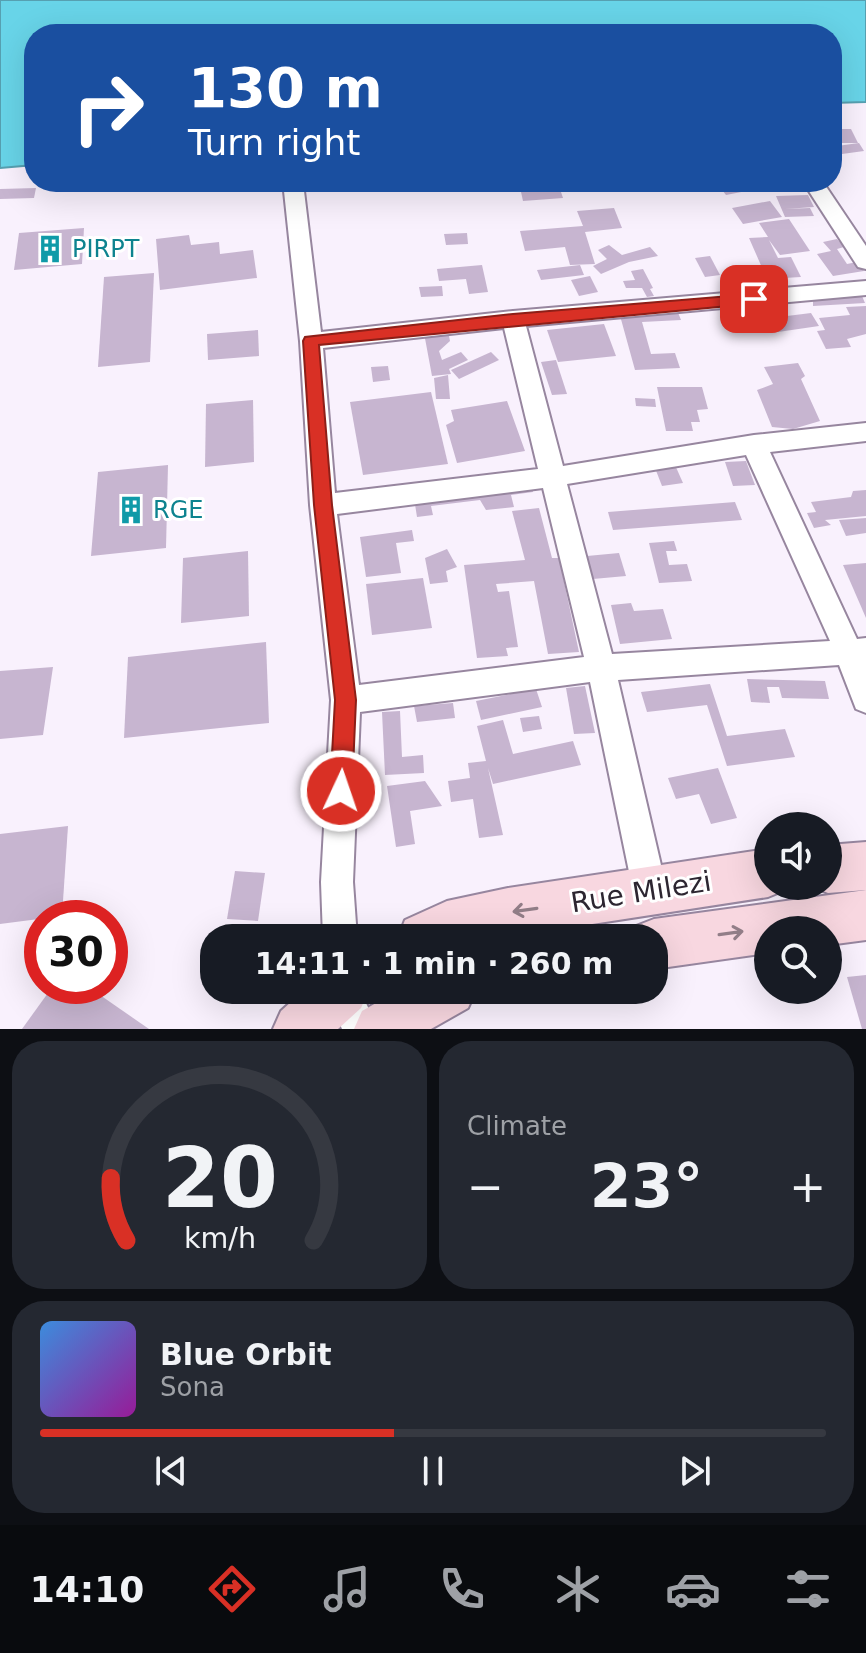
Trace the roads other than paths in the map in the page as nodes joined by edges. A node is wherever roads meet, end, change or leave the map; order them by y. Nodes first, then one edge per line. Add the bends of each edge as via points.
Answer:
1 (294, 192) edge
2 (820, 192) edge
3 (866, 262) edge
4 (866, 288) edge
5 (513, 319) junction
6 (311, 341) junction
7 (866, 432) edge
8 (754, 444) junction
9 (553, 477) junction
10 (323, 505) junction
11 (858, 652) edge
12 (601, 668) junction
13 (346, 700) junction
14 (866, 700) edge
15 (866, 866) edge
16 (842, 868) edge
17 (754, 875) edge
18 (650, 891) junction
19 (866, 915) edge
20 (339, 924) edge
21 (456, 924) edge
22 (668, 942) edge
23 (327, 1004) edge
24 (349, 1004) edge
25 (425, 1004) edge
26 (299, 1029) edge
27 (360, 1029) edge
28 (380, 1029) edge

1 - 6 street
2 - 3 street
4 - 5 street
5 - 6 street
5 - 9 street
6 - 10 street
7 - 8 street
8 - 9 street
8 - 11 street
9 - 10 street
9 - 12 street
10 - 13 street
11 - 12 street
11 - 14 street
12 - 13 street
12 - 18 street
13 - 20 street
15 - 16 street
17 - 18 street, Rue Milezi
18 -> 21 street, Rue Milezi
22 -> 19 street
23 - 26 street
24 - 27 street
25 - 28 street

